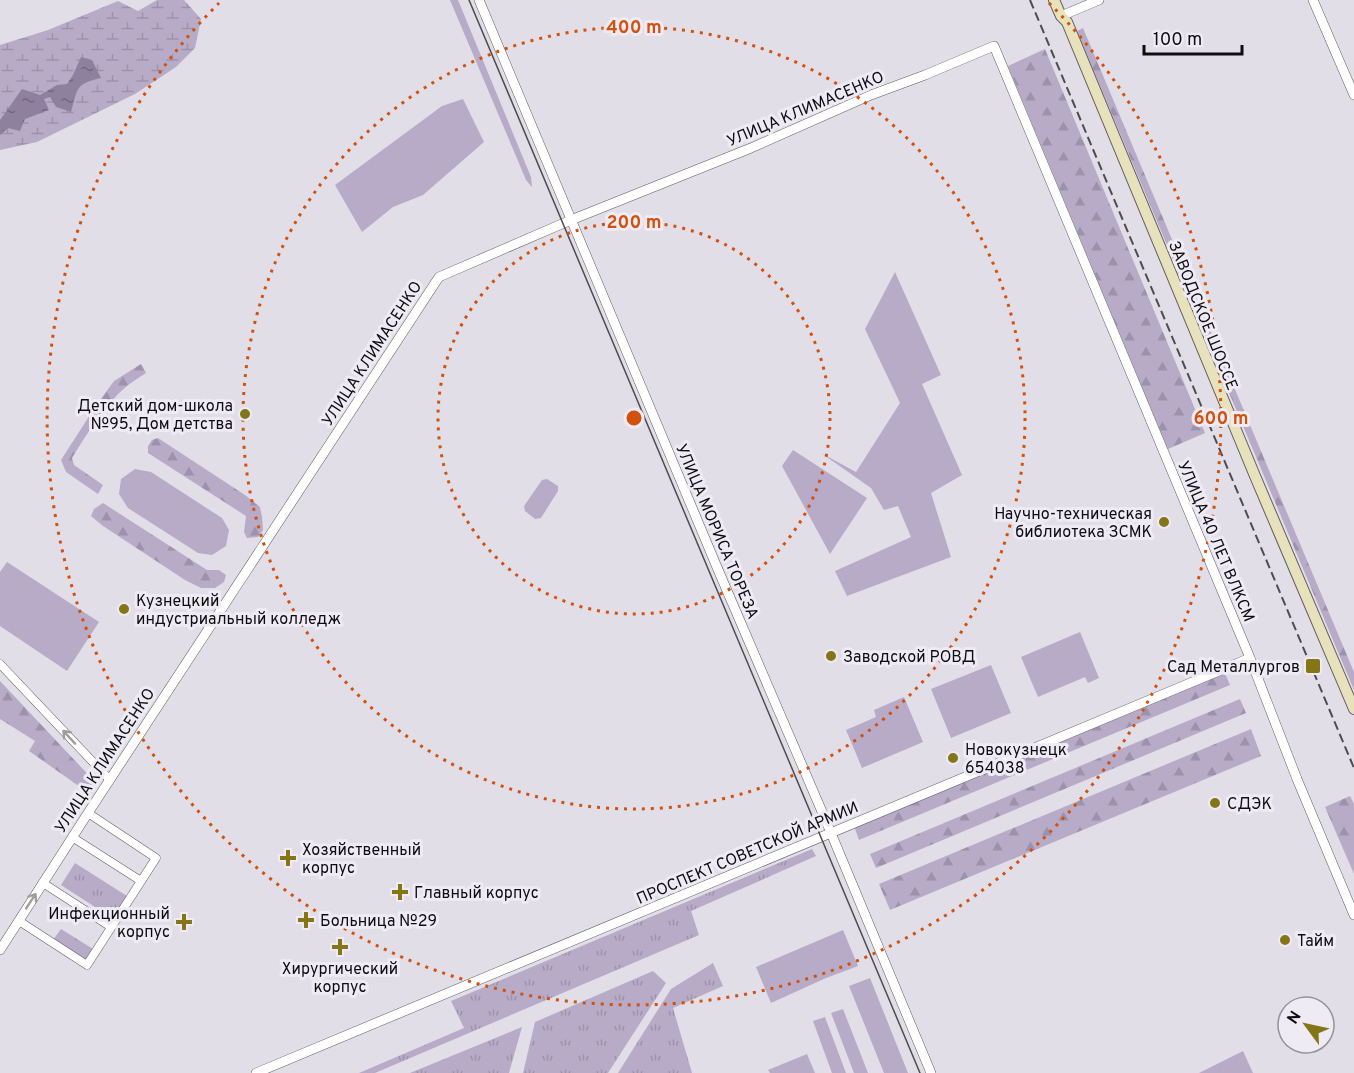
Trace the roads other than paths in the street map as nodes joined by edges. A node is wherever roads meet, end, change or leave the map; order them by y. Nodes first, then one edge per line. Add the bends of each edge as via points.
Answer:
1 (479, 0) edge
2 (1053, 0) edge
3 (1099, 0) edge
4 (1313, 0) edge
5 (1061, 16) junction
6 (994, 46) joint
7 (1354, 95) edge
8 (571, 220) junction
9 (1250, 658) junction
10 (0, 664) edge
11 (1354, 709) edge
12 (110, 780) junction
13 (88, 813) junction
14 (831, 833) junction
15 (72, 837) junction
16 (141, 881) junction
17 (43, 883) junction
18 (1354, 915) edge
19 (18, 921) junction
20 (111, 927) junction
21 (0, 950) edge
22 (256, 1073) edge
23 (931, 1073) edge

1 - 8 street, УЛИЦА МОРИСА ТОРЕЗА
2 - 5 main road, ЗАВОДСКОЕ ШОССЕ
3 - 5 street
4 - 7 street
5 - 11 main road, ЗАВОДСКОЕ ШОССЕ via 1067,22
6 - 8 street, УЛИЦА КЛИМАСЕНКО
6 - 9 street, УЛИЦА 40 ЛЕТ ВЛКСМ
8 - 12 street, УЛИЦА КЛИМАСЕНКО via 439,277
8 - 14 street, УЛИЦА МОРИСА ТОРЕЗА
9 - 14 street, ПРОСПЕКТ СОВЕТСКОЙ АРМИИ
9 - 18 street, УЛИЦА 40 ЛЕТ ВЛКСМ
12 -> 10 street
12 - 13 street, УЛИЦА КЛИМАСЕНКО
13 - 15 street, УЛИЦА КЛИМАСЕНКО
13 - 16 street via 156,858
14 - 22 street, ПРОСПЕКТ СОВЕТСКОЙ АРМИИ
14 - 23 street, УЛИЦА МОРИСА ТОРЕЗА
15 - 16 street
15 - 17 street, УЛИЦА КЛИМАСЕНКО
16 - 20 street
19 -> 17 street, УЛИЦА КЛИМАСЕНКО
17 - 20 street
19 - 20 street via 87,965
19 - 21 street, УЛИЦА КЛИМАСЕНКО

